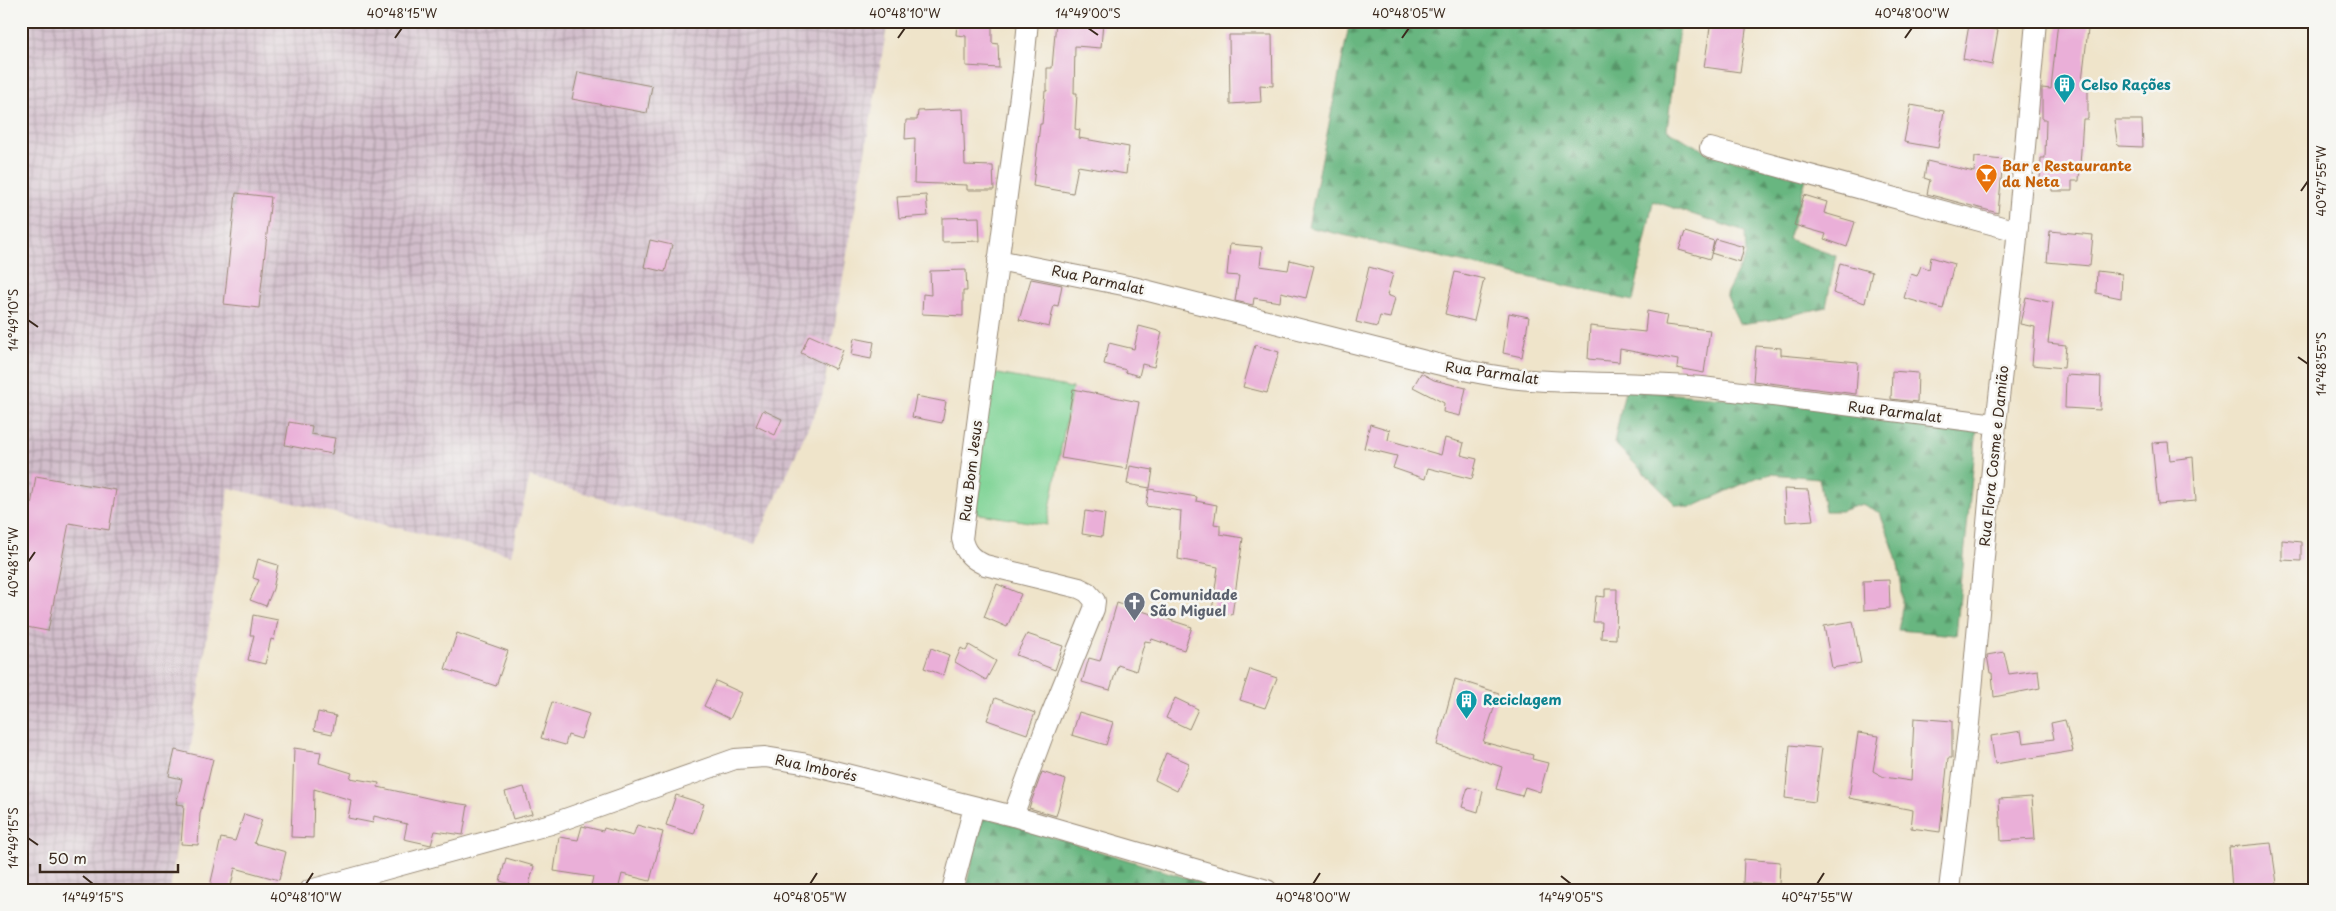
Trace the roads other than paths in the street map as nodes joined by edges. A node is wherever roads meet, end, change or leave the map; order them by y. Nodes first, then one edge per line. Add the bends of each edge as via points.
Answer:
1 (1028, 21) edge
2 (2036, 21) edge
3 (1710, 148) dead end
4 (2017, 231) junction
5 (998, 260) junction
6 (1996, 424) junction
7 (974, 807) junction
8 (1014, 816) junction
9 (310, 890) edge
10 (952, 890) edge
11 (1267, 890) edge
12 (1949, 890) edge

1 - 5 street, Rua Bom Jesus
2 - 4 street, Rua Flora Cosme e Damião
3 - 4 street
4 - 6 street, Rua Flora Cosme e Damião
5 - 6 street, Rua Parmalat via 1152,292 1480,373 1530,380 1702,387
5 - 8 street, Rua Bom Jesus via 962,539 964,548 976,561 985,565 1079,588 1095,601
6 - 12 street, Rua Flora Cosme e Damião via 1969,723
7 - 8 street, Rua Imborés
7 - 9 street, Rua Imborés via 802,763 764,757 735,760 551,824
7 - 10 street
8 - 11 street, Rua Imborés

